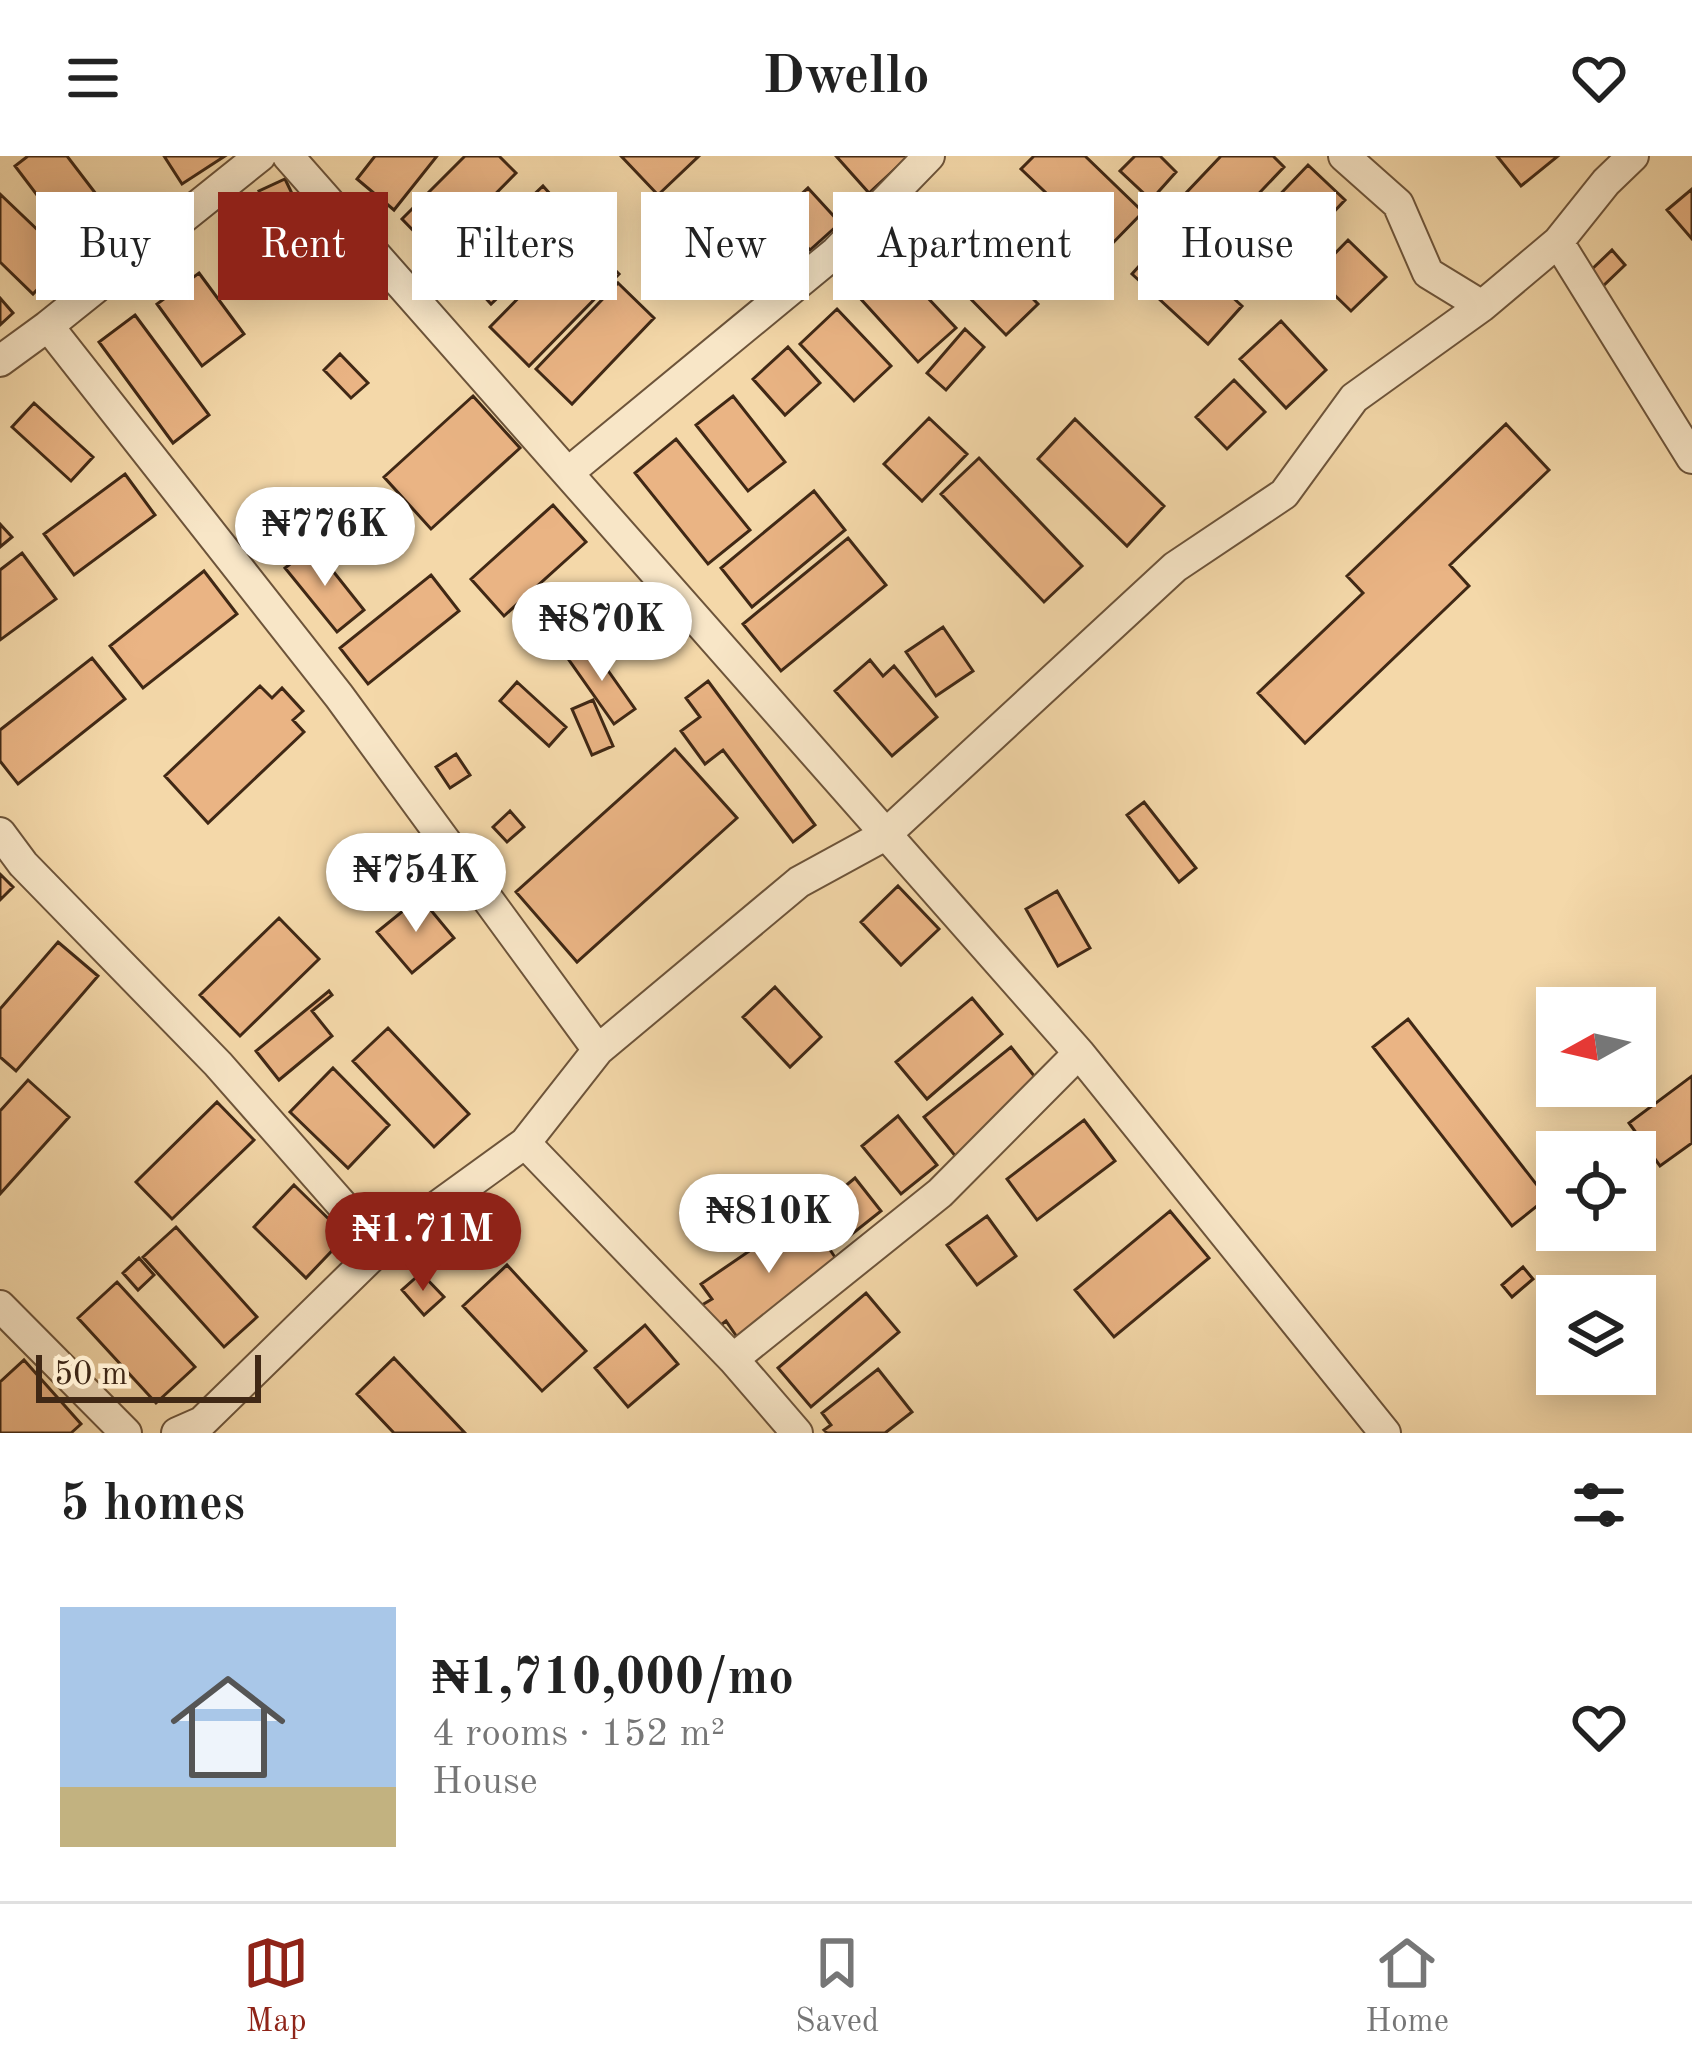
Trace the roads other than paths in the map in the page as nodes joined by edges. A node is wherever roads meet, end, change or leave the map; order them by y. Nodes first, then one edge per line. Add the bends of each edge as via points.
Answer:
1 (260, 156) edge
2 (288, 156) edge
3 (929, 156) edge
4 (1344, 156) edge
5 (1634, 156) edge
6 (1558, 242) junction
7 (1482, 306) junction
8 (48, 326) junction
9 (0, 361) edge
10 (1692, 458) edge
11 (569, 472) junction
12 (0, 833) edge
13 (885, 835) junction
14 (598, 1050) junction
15 (1079, 1053) junction
16 (525, 1143) junction
17 (380, 1248) junction
18 (0, 1306) edge
19 (733, 1359) junction
20 (197, 1429) edge
21 (126, 1433) edge
22 (797, 1433) edge
23 (1385, 1433) edge

1 - 8 street
2 - 11 street
3 - 11 street via 836,252
4 - 7 street via 1398,204 1428,273
5 - 6 street
6 - 7 street
6 - 10 street
7 - 13 street via 1354,398 1284,494 1175,567
8 - 9 street
8 - 14 street via 339,696
11 - 13 street
12 - 17 street
13 - 14 street via 799,882
13 - 15 street
14 - 16 street
15 - 19 street via 940,1193
15 - 23 street
16 - 17 street
16 - 19 street
17 - 20 street
18 - 21 street
19 - 22 street

